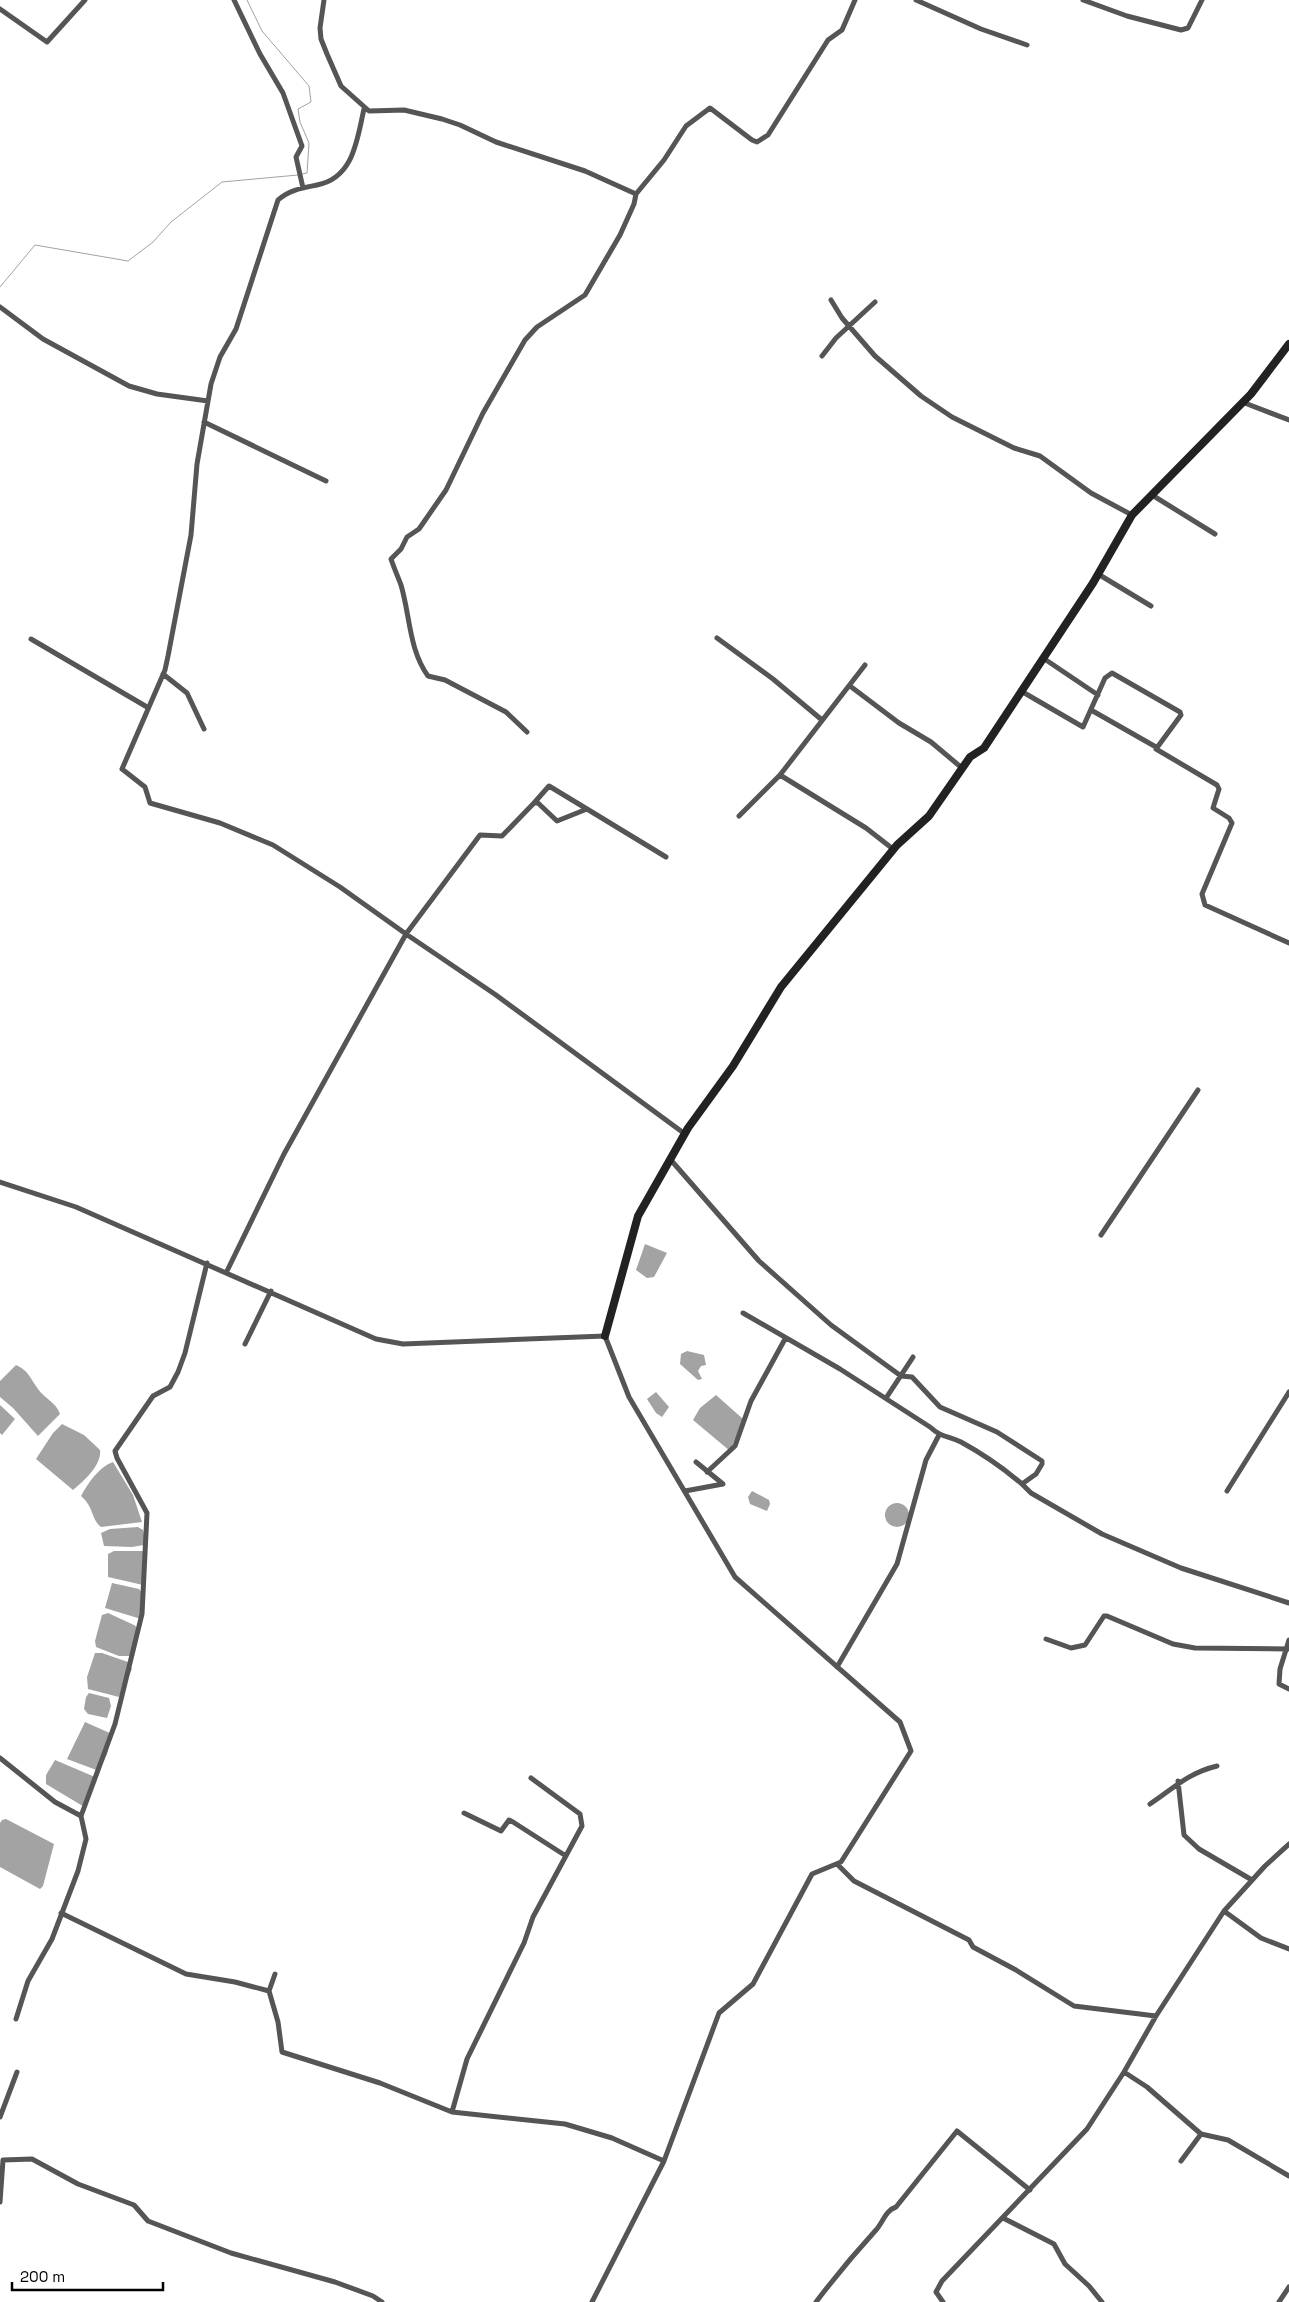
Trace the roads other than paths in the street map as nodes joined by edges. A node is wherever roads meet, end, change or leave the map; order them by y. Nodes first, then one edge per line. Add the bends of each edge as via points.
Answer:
1 (85, 0) edge
2 (234, 0) edge
3 (324, 0) edge
4 (855, 0) edge
5 (916, 0) edge
6 (1083, 0) edge
7 (1202, 0) edge
8 (0, 8) edge
9 (1028, 45) dead end
10 (364, 109) junction
11 (303, 188) junction
12 (636, 194) junction
13 (831, 300) dead end
14 (874, 302) dead end
15 (0, 306) edge
16 (849, 327) junction
17 (1289, 344) edge
18 (822, 356) dead end
19 (208, 401) junction
20 (1242, 402) junction
21 (1289, 420) edge
22 (204, 422) junction
23 (326, 481) dead end
24 (1152, 495) junction
25 (1132, 515) junction
26 (1216, 534) dead end
27 (1098, 574) junction
28 (1151, 606) dead end
29 (31, 638) dead end
30 (717, 638) dead end
31 (1042, 658) junction
32 (865, 665) dead end
33 (163, 674) junction
34 (850, 686) junction
35 (1021, 691) junction
36 (1098, 695) junction
37 (147, 707) junction
38 (1091, 710) junction
39 (822, 720) junction
40 (204, 729) dead end
41 (527, 732) dead end
42 (1156, 747) junction
43 (962, 768) junction
44 (780, 775) junction
45 (534, 803) junction
46 (587, 809) junction
47 (739, 816) dead end
48 (893, 849) junction
49 (666, 857) dead end
50 (406, 934) junction
51 (1289, 943) edge
52 (1198, 1090) dead end
53 (685, 1134) junction
54 (670, 1159) junction
55 (0, 1182) edge
56 (1100, 1235) dead end
57 (206, 1263) junction
58 (227, 1271) junction
59 (270, 1291) junction
60 (743, 1313) dead end
61 (606, 1336) junction
62 (785, 1339) junction
63 (245, 1344) dead end
64 (913, 1358) dead end
65 (901, 1376) junction
66 (1289, 1392) edge
67 (886, 1398) junction
68 (939, 1435) junction
69 (696, 1462) dead end
70 (707, 1472) junction
71 (1022, 1484) junction
72 (1227, 1490) dead end
73 (685, 1491) junction
74 (1289, 1603) edge
75 (1046, 1639) dead end
76 (1289, 1640) edge
77 (1287, 1649) edge
78 (837, 1667) junction
79 (1289, 1690) edge
80 (0, 1758) edge
81 (1217, 1766) dead end
82 (531, 1778) dead end
83 (1178, 1781) junction
84 (1150, 1804) dead end
85 (464, 1813) dead end
86 (81, 1816) junction
87 (1289, 1844) edge
88 (566, 1856) junction
89 (837, 1864) junction
90 (1252, 1880) junction
91 (1224, 1911) junction
92 (61, 1913) junction
93 (1289, 1948) edge
94 (276, 1974) dead end
95 (269, 1991) junction
96 (1156, 2016) junction
97 (16, 2019) dead end
98 (17, 2072) dead end
99 (1124, 2072) junction
100 (452, 2112) junction
101 (0, 2116) edge
102 (1201, 2134) junction
103 (1, 2159) edge
104 (664, 2161) junction
105 (1181, 2161) dead end
106 (1289, 2176) edge
107 (1030, 2190) junction
108 (0, 2202) edge
109 (1003, 2218) junction
110 (1289, 2287) edge
111 (382, 2302) edge
112 (592, 2302) edge
113 (816, 2302) edge
114 (942, 2302) edge
115 (1102, 2302) edge
116 (1279, 2302) edge

1 - 8 street via 47,42
2 - 11 street via 283,92 302,146 296,157
3 - 10 street via 320,28 322,39 340,86
4 - 12 street via 842,30 828,40 768,135 757,142 752,140 710,108 686,126
5 - 9 street
6 - 7 street via 1181,30 1188,28
10 - 11 street via 352,158 344,171 331,181
10 - 12 street via 404,110 442,119 496,142 585,171
11 - 19 street via 286,193 278,200 236,329 220,357
12 - 41 street via 620,235 585,295 537,327 525,340 483,413 446,490 419,529 407,537 391,559 415,646 428,676 444,680 506,712
13 - 16 street
14 - 16 street
15 - 19 street via 42,339 129,386 157,394
16 - 18 street
16 - 25 street via 875,356 921,396 952,417 1014,448 1040,456 1091,493
17 - 20 street
19 - 22 street
20 - 21 street
20 - 24 street
22 - 23 street
22 - 33 street via 190,542
24 - 25 street
24 - 26 street
25 - 27 street
27 - 28 street
27 - 31 street
29 - 37 street
30 - 39 street
31 - 35 street
31 - 36 street
32 - 34 street
33 - 37 street
33 - 40 street via 187,693
34 - 39 street
34 - 43 street via 899,724 931,742
35 - 38 street via 1084,727
35 - 43 street via 984,748 970,757
36 - 38 street
36 - 42 street via 1105,678 1112,673 1180,712 1181,715
37 - 50 street via 122,769 145,787 150,803 220,822 273,844
38 - 42 street
39 - 44 street
42 - 51 street via 1217,785 1213,808 1231,820 1202,894 1206,905
43 - 48 street via 929,816
44 - 47 street
44 - 48 street via 866,828
45 - 46 street via 557,820
45 - 46 street via 549,786
45 - 50 street via 506,833 480,835
46 - 49 street
48 - 53 street via 782,987 733,1066
50 - 53 street via 503,1000
50 - 58 street via 284,1154
52 - 56 street
53 - 54 street
54 - 61 street via 638,1216
54 - 65 street via 760,1261 831,1325
55 - 57 street via 76,1207
57 - 58 street
57 - 86 street via 178,1372 170,1387 152,1396 115,1451 147,1513 142,1614 115,1724
58 - 59 street
59 - 61 street via 376,1339 403,1344
59 - 63 street
60 - 62 street
61 - 73 street via 629,1397
62 - 67 street via 840,1368
62 - 70 street via 751,1401 735,1446
64 - 65 street
65 - 67 street
65 - 71 street via 912,1377 940,1407 996,1432 1042,1461 1036,1474
66 - 72 street
67 - 68 street
68 - 71 street via 953,1438 994,1461
68 - 78 street via 926,1460 897,1564
69 - 70 street
70 - 73 street via 723,1484
71 - 74 street via 1031,1493 1102,1534 1181,1568
73 - 78 street via 735,1577
75 - 77 street via 1071,1648 1085,1645 1107,1616 1173,1644 1195,1648
76 - 77 street
77 - 79 street via 1279,1684
78 - 89 street via 900,1722 911,1751
80 - 86 street via 55,1802
81 - 83 street
82 - 88 street via 580,1814 582,1826
83 - 84 street
83 - 90 street via 1184,1835 1199,1849
85 - 88 street via 501,1831 509,1820
86 - 92 street via 86,1838 78,1871
87 - 90 street
88 - 100 street via 533,1917 524,1943 467,2059
89 - 96 street via 854,1881 969,1940 973,1947 1074,2006
89 - 104 street via 812,1874 753,1984 719,2013
90 - 91 street
91 - 93 street via 1260,1938
91 - 96 street
92 - 95 street via 186,1974
92 - 97 street via 52,1939 28,1981
94 - 95 street
95 - 100 street via 282,2052 380,2083
96 - 99 street
98 - 101 street
99 - 102 street via 1147,2086
99 - 107 street via 1087,2129
100 - 104 street via 565,2124 612,2138
102 - 105 street
102 - 106 street via 1228,2140
103 - 108 street
103 - 111 street via 32,2159 78,2184 134,2205 148,2221 231,2253 335,2282
104 - 112 street
107 - 109 street
107 - 113 street via 957,2132
109 - 114 street via 942,2281 936,2292
109 - 115 street via 1054,2244 1065,2264
110 - 116 street

